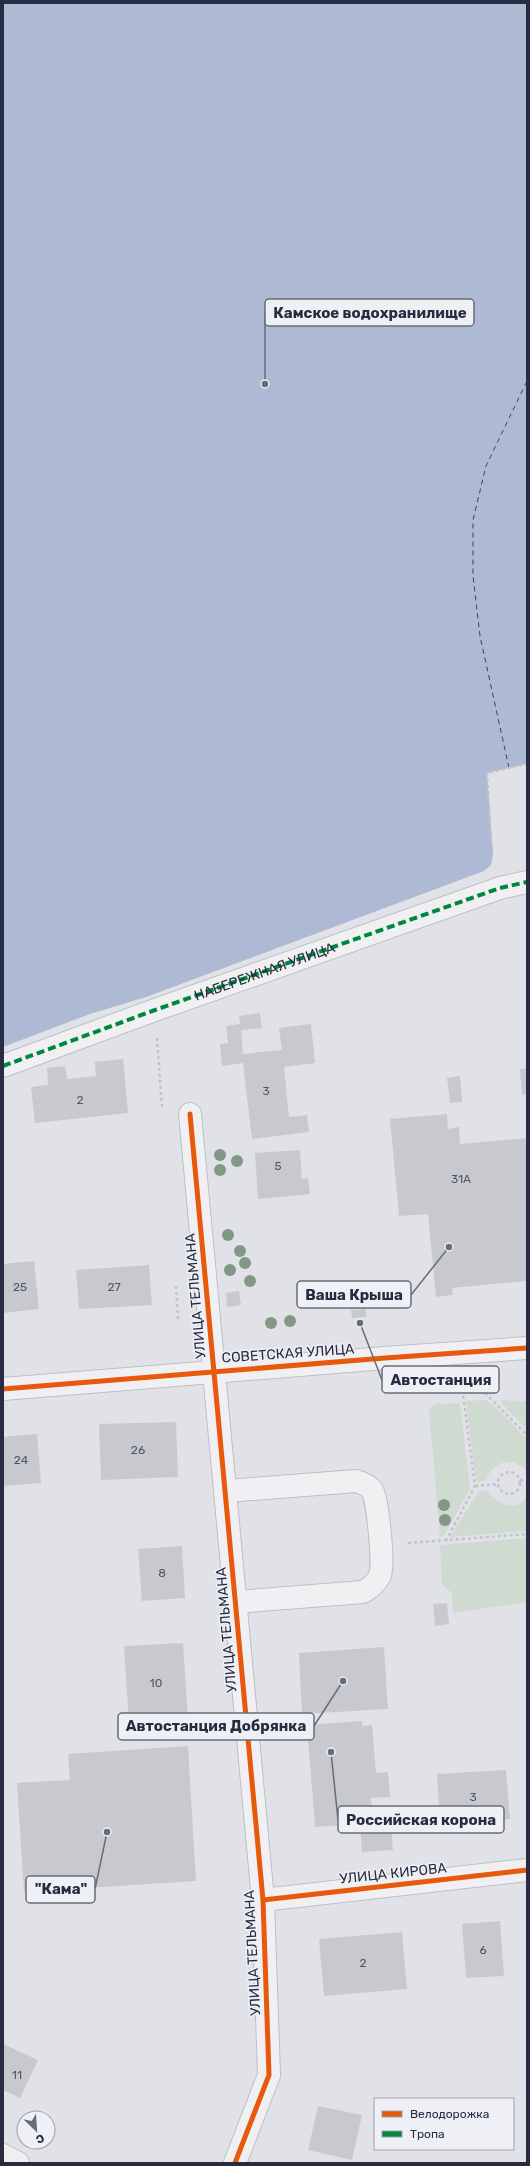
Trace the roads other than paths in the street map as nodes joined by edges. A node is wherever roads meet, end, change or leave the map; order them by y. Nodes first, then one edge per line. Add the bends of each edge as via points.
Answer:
1 (527, 882) edge
2 (3, 1066) edge
3 (190, 1114) dead end
4 (527, 1348) edge
5 (214, 1371) junction
6 (3, 1388) edge
7 (226, 1491) junction
8 (236, 1602) junction
9 (527, 1870) edge
10 (262, 1900) junction
11 (3, 2155) edge
12 (18, 2163) edge
13 (235, 2163) edge

1 - 2 street, НАБЕРЕЖНАЯ УЛИЦА via 500,888
3 - 5 street, УЛИЦА ТЕЛЬМАНА
4 - 5 street, СОВЕТСКАЯ УЛИЦА
5 - 6 street, СОВЕТСКАЯ УЛИЦА
5 - 7 street, УЛИЦА ТЕЛЬМАНА
7 - 8 street, УЛИЦА ТЕЛЬМАНА
7 - 8 street via 356,1481 365,1483 376,1500 382,1567 374,1586 363,1592
8 - 10 street, УЛИЦА ТЕЛЬМАНА
9 - 10 street, УЛИЦА КИРОВА
10 - 13 street, УЛИЦА ТЕЛЬМАНА via 269,2075
11 - 12 street

